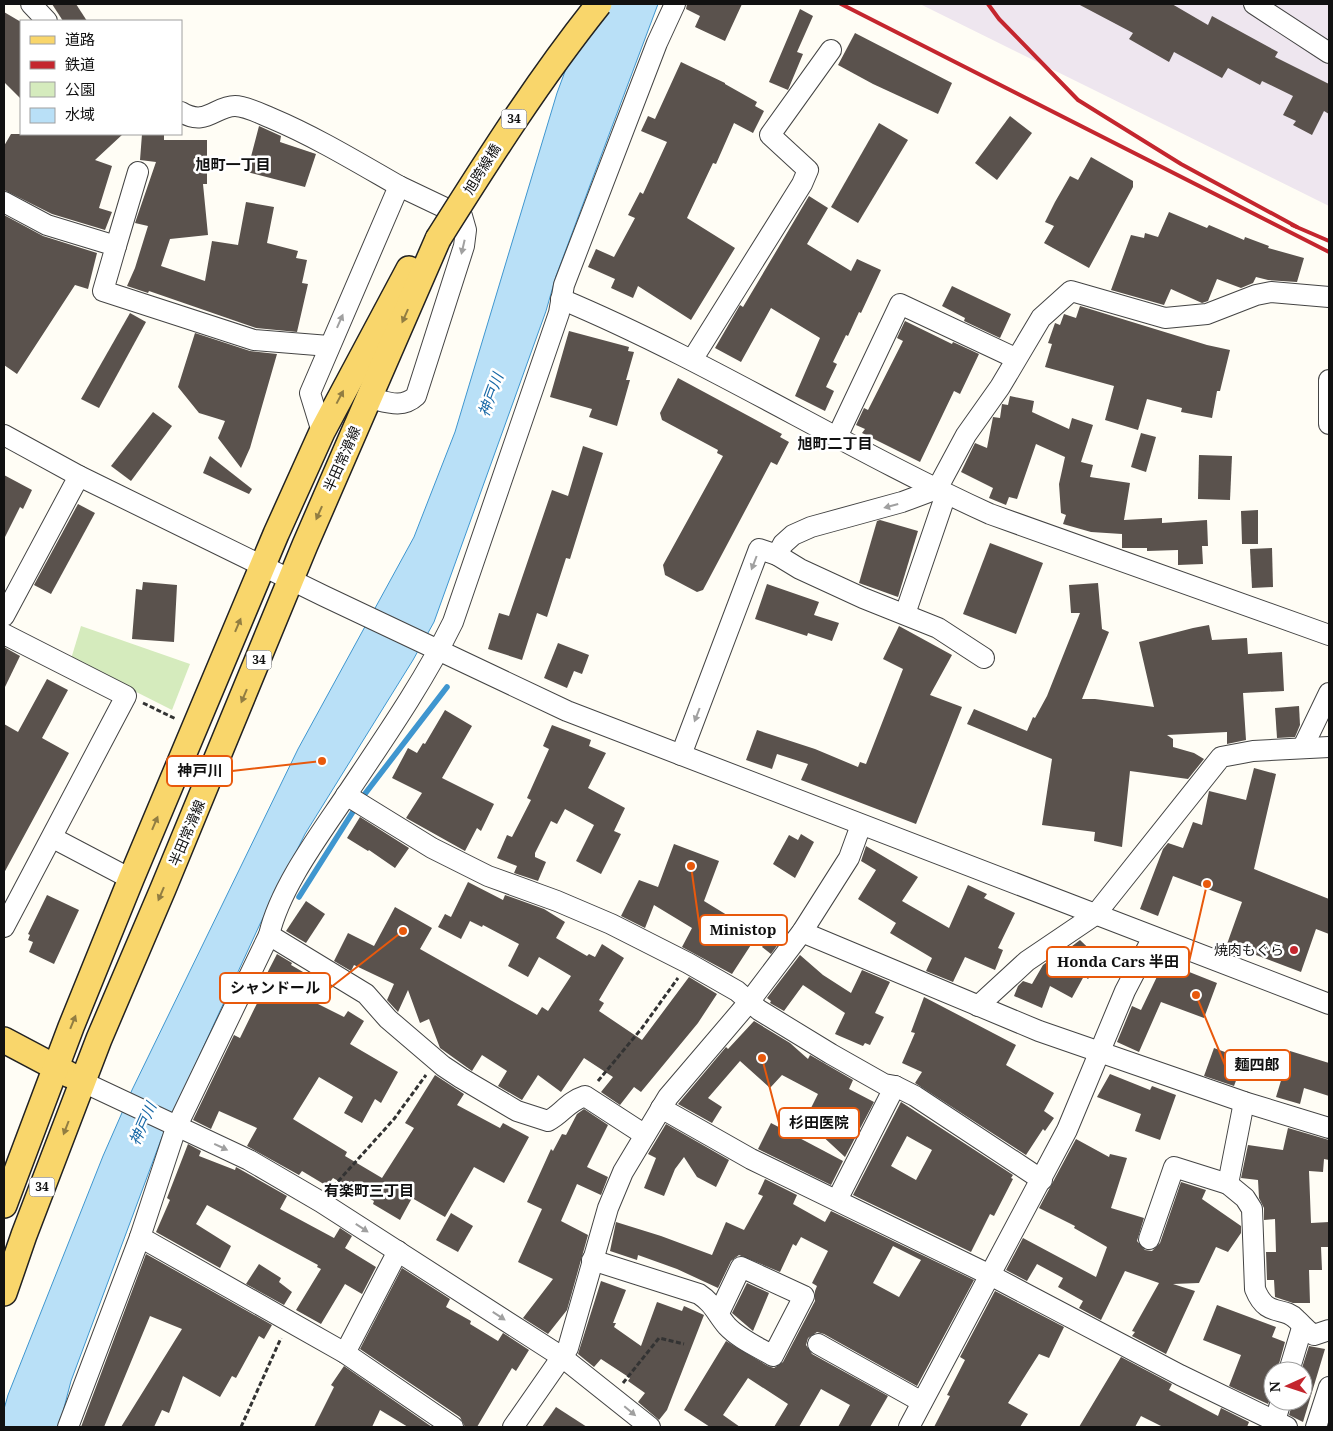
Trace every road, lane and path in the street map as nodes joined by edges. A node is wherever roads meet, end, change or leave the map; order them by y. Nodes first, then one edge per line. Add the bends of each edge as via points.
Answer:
1 (32, 4) edge
2 (581, 4) edge
3 (598, 4) edge
4 (675, 4) edge
5 (1254, 4) edge
6 (47, 20) edge
7 (831, 50) dead end
8 (1329, 54) edge
9 (182, 113) edge
10 (138, 172) dead end
11 (400, 186) junction
12 (4, 202) edge
13 (433, 238) junction
14 (116, 246) junction
15 (1329, 297) edge
16 (561, 299) junction
17 (329, 346) junction
18 (1015, 358) junction
19 (692, 360) junction
20 (1329, 380) edge
21 (369, 398) junction
22 (1329, 424) edge
23 (322, 432) junction
24 (4, 435) edge
25 (838, 437) junction
26 (79, 476) junction
27 (941, 491) junction
28 (777, 555) junction
29 (263, 566) junction
30 (291, 580) junction
31 (905, 614) junction
32 (4, 616) edge
33 (4, 634) edge
34 (1329, 635) edge
35 (439, 651) junction
36 (984, 658) dead end
37 (1329, 693) edge
38 (126, 696) junction
39 (178, 720) dead end
40 (1329, 746) edge
41 (1303, 747) junction
42 (681, 755) junction
43 (354, 800) junction
44 (861, 826) junction
45 (53, 838) junction
46 (131, 879) junction
47 (1095, 915) junction
48 (4, 927) edge
49 (802, 932) junction
50 (268, 935) junction
51 (1154, 937) junction
52 (688, 963) junction
53 (749, 1002) junction
54 (1329, 1004) edge
55 (978, 1006) junction
56 (4, 1040) edge
57 (1099, 1053) junction
58 (437, 1060) junction
59 (56, 1068) junction
60 (83, 1082) junction
61 (895, 1086) junction
62 (585, 1096) junction
63 (1244, 1102) junction
64 (661, 1108) junction
65 (176, 1128) junction
66 (1329, 1128) edge
67 (645, 1135) junction
68 (1042, 1180) junction
69 (1228, 1184) junction
70 (837, 1200) junction
71 (321, 1202) junction
72 (4, 1205) edge
73 (140, 1237) junction
74 (1149, 1239) dead end
75 (398, 1251) junction
76 (592, 1260) junction
77 (990, 1275) junction
78 (4, 1293) edge
79 (719, 1313) junction
80 (289, 1321) junction
81 (1302, 1328) junction
82 (1329, 1330) edge
83 (684, 1344) dead end
84 (818, 1344) dead end
85 (346, 1353) junction
86 (562, 1357) junction
87 (1292, 1361) edge
88 (1329, 1387) edge
89 (612, 1396) junction
90 (922, 1402) junction
91 (1281, 1411) edge
92 (1281, 1424) edge
93 (68, 1427) edge
94 (241, 1427) edge
95 (453, 1427) edge
96 (514, 1427) edge
97 (650, 1427) edge
98 (909, 1427) edge
99 (1316, 1427) edge

1 - 6 street
2 - 13 main road, 旭跨線橋 / 34 via 495,127
3 - 13 main road, 旭跨線橋 / 34, bridge
4 - 16 street via 653,53
5 - 8 street
7 - 19 street via 770,135 808,170 802,184
9 - 11 street via 191,118 235,106 259,113 301,131
10 - 14 street
17 -> 11 street
11 -> 21 street via 462,216 466,230 464,246 416,396 408,404 399,405
12 - 14 street via 47,225
13 -> 21 main road, 半田常滑線 / 34
23 -> 13 main road, 半田常滑線 / 34
14 - 17 street via 103,291 254,340
15 - 18 street via 1271,292 1206,314 1166,318 1071,292 1041,318
16 - 19 street via 625,326
16 - 35 street via 559,313 453,622
17 - 23 street via 310,392
18 - 25 street via 900,304
18 - 27 street via 1000,388 966,435
19 - 25 street
20 - 22 street
21 -> 30 main road, 半田常滑線 / 34
23 - 29 main road, 半田常滑線 / 34
24 - 26 street
25 - 27 street
26 - 29 street
26 - 32 street
27 -> 28 street via 811,527 793,535
27 - 31 street
27 - 34 street via 990,514
28 - 31 street via 862,598
28 -> 42 street via 759,549
29 - 30 street
46 -> 29 main road, 半田常滑線 / 34
30 - 35 street
30 -> 60 main road, 半田常滑線 / 34
31 - 36 street via 938,628
33 - 38 street
35 - 42 street via 567,711
35 - 43 street
37 - 41 street
38 - 39 path
38 - 45 street
40 - 41 street
41 - 47 street via 1222,757
42 - 44 street
43 - 50 street via 317,838 274,915
43 - 52 street via 432,848 488,876 611,924
44 - 47 street
44 - 49 street via 849,858
45 - 46 street
45 - 48 street
59 -> 46 main road, 半田常滑線 / 34
47 - 51 street
47 - 55 street via 1027,962
49 - 53 street
49 - 55 street
50 - 58 street via 366,994 388,1019
50 - 65 street
51 - 54 street
51 - 57 street via 1125,991
52 - 53 street via 737,991
52 - 62 path via 642,1028
53 - 61 street via 831,1054 884,1084
53 - 64 street
55 - 57 street
56 - 59 main road
57 - 63 street
57 - 68 street
58 - 62 street via 489,1096 548,1121 573,1100
58 - 71 path via 394,1119
59 - 60 main road
59 - 72 main road, 半田常滑線 / 34
60 - 65 street
60 -> 78 main road, 半田常滑線 / 34
61 - 68 street via 916,1096
61 - 70 street
62 - 67 street
63 - 66 street
63 - 69 street
64 - 67 street
64 - 70 street via 752,1159
65 -> 71 street via 249,1160
65 - 73 street
67 - 76 street via 623,1172
68 - 77 street
69 - 74 street via 1174,1167
69 - 81 street via 1252,1209 1255,1289 1259,1299 1265,1306 1296,1318
70 - 77 street
71 -> 75 street
73 - 80 street
73 - 93 street
75 - 85 street
75 -> 86 street
76 - 79 street via 699,1294
76 - 86 street via 568,1348
77 - 90 street
77 - 92 street via 1171,1371
79 - 79 street via 738,1335 773,1356 804,1296 742,1267
80 - 85 street
80 - 94 path
81 - 82 street via 1314,1335
81 - 87 street
83 - 89 path via 659,1338
84 - 90 street
85 - 95 street
86 - 89 street
86 - 96 street
88 - 99 street
89 -> 97 street
90 - 98 street
91 - 92 street

